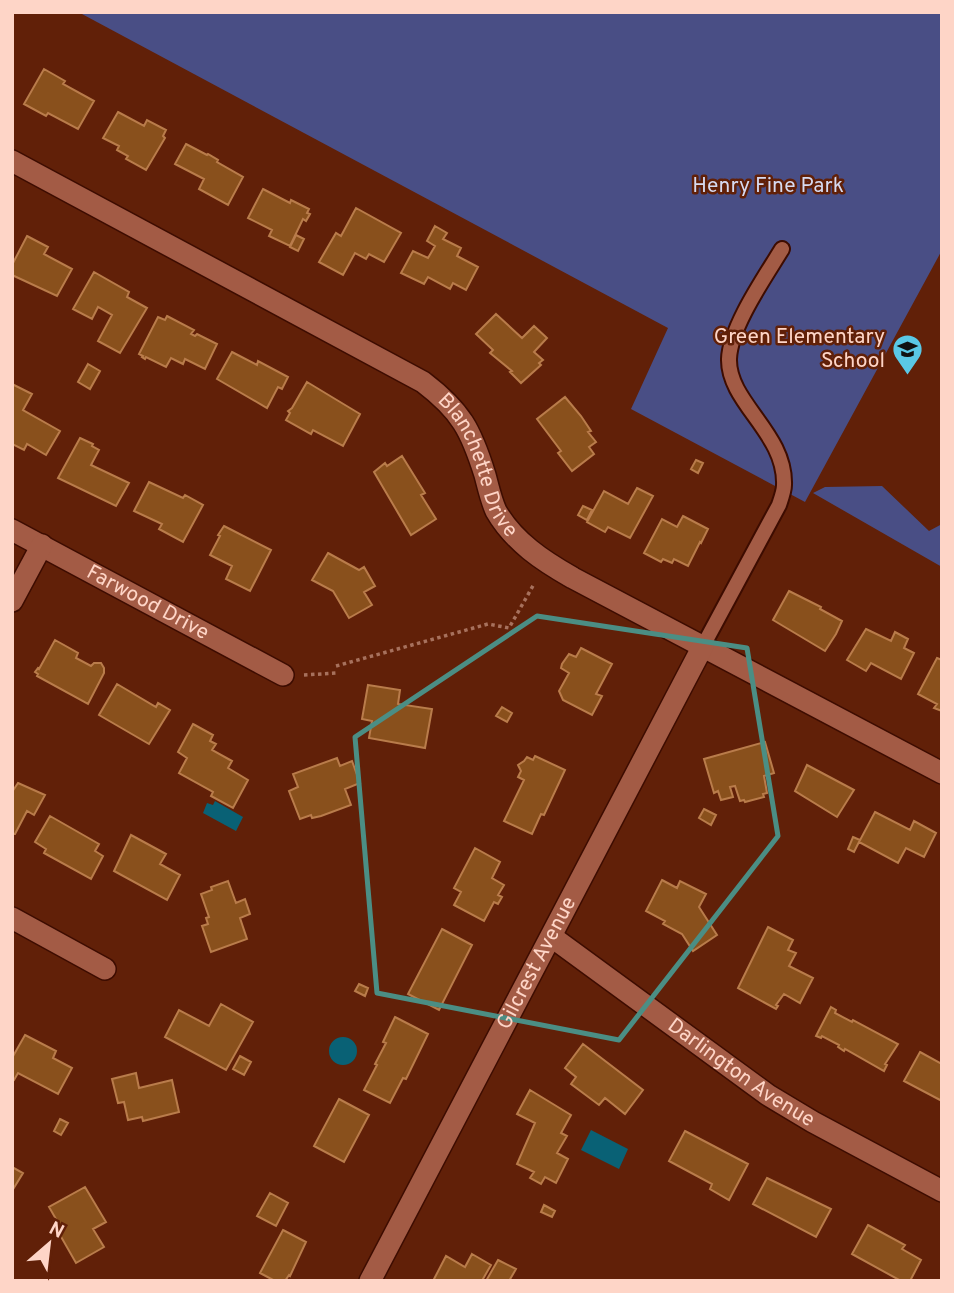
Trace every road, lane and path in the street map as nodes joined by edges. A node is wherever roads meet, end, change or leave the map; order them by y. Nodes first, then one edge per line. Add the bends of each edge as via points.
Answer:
1 (12, 161) edge
2 (782, 249) dead end
3 (12, 530) edge
4 (42, 545) junction
5 (534, 584) dead end
6 (12, 601) edge
7 (703, 646) junction
8 (336, 666) dead end
9 (337, 673) dead end
10 (283, 675) joint
11 (942, 773) edge
12 (12, 918) edge
13 (552, 937) junction
14 (105, 969) dead end
15 (942, 1191) edge
16 (370, 1281) edge

1 - 7 street, Blanchette Drive via 423,382 448,401 468,430 496,510 535,555
2 - 7 lane via 741,322 729,360 738,392 781,459 784,485 779,505
3 - 4 street, Farwood Drive
4 - 6 street
4 - 10 street, Farwood Drive
5 - 8 path via 509,628 488,624
7 - 11 street, Blanchette Drive
7 - 13 street, Gilcrest Avenue
9 - 10 path
12 - 14 street
13 - 15 street, Darlington Avenue via 768,1095
13 - 16 street, Gilcrest Avenue

